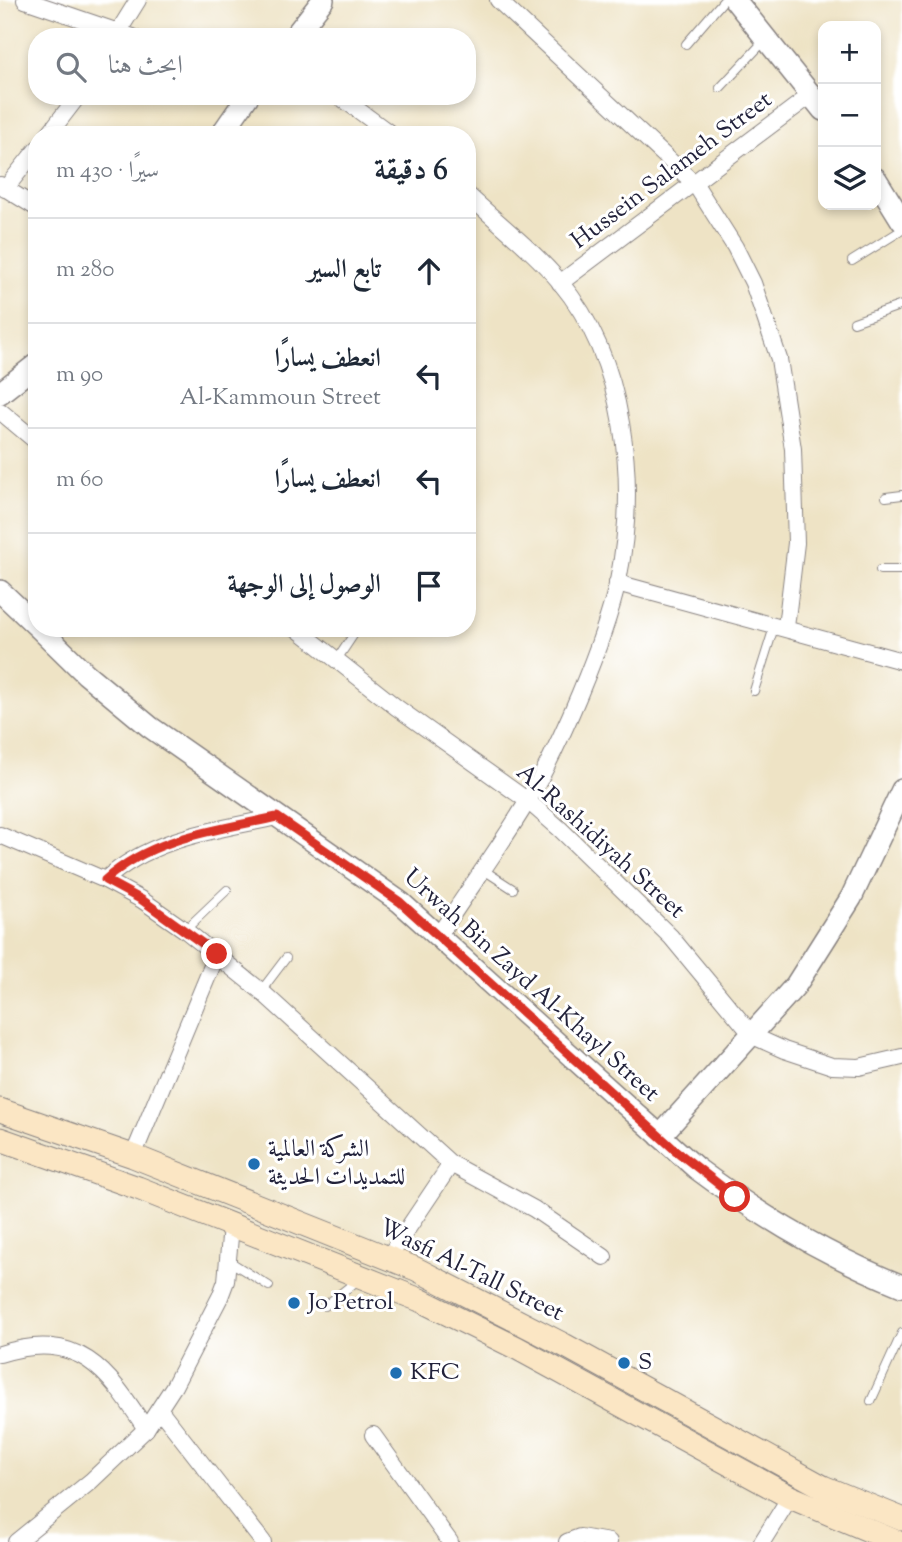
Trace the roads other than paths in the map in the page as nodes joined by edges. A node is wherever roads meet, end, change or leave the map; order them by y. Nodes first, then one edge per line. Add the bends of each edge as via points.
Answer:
1 (25, 0) edge
2 (138, 0) edge
3 (323, 0) edge
4 (498, 0) edge
5 (724, 0) edge
6 (735, 0) edge
7 (103, 28) edge
8 (125, 28) edge
9 (301, 28) edge
10 (768, 37) junction
11 (686, 44) dead end
12 (720, 88) dead end
13 (817, 102) edge
14 (71, 105) edge
15 (242, 105) edge
16 (348, 105) edge
17 (55, 126) edge
18 (227, 126) edge
19 (370, 126) edge
20 (28, 159) edge
21 (695, 184) junction
22 (3, 187) edge
23 (881, 187) edge
24 (28, 202) edge
25 (476, 203) edge
26 (902, 221) edge
27 (902, 230) edge
28 (852, 261) dead end
29 (560, 283) junction
30 (902, 305) edge
31 (854, 322) dead end
32 (28, 370) edge
33 (2, 389) edge
34 (0, 411) edge
35 (28, 434) edge
36 (902, 495) edge
37 (886, 497) dead end
38 (880, 570) dead end
39 (902, 570) edge
40 (617, 583) junction
41 (0, 591) edge
42 (28, 618) edge
43 (781, 625) junction
44 (48, 637) edge
45 (307, 637) edge
46 (352, 637) edge
47 (336, 661) junction
48 (902, 661) edge
49 (754, 691) dead end
50 (902, 790) edge
51 (528, 801) junction
52 (277, 817) junction
53 (0, 835) edge
54 (482, 869) junction
55 (105, 880) junction
56 (513, 889) dead end
57 (227, 890) dead end
58 (185, 930) junction
59 (439, 935) junction
60 (217, 954) junction
61 (286, 958) dead end
62 (261, 991) junction
63 (753, 1036) junction
64 (902, 1057) edge
65 (0, 1110) edge
66 (660, 1136) junction
67 (0, 1139) edge
68 (133, 1156) junction
69 (451, 1164) junction
70 (231, 1226) junction
71 (604, 1257) dead end
72 (388, 1258) junction
73 (229, 1261) junction
74 (362, 1277) junction
75 (269, 1286) dead end
76 (902, 1286) edge
77 (325, 1306) dead end
78 (902, 1333) edge
79 (0, 1354) edge
80 (871, 1401) dead end
81 (160, 1410) junction
82 (146, 1429) junction
83 (373, 1435) dead end
84 (790, 1497) junction
85 (902, 1519) edge
86 (14, 1541) edge
87 (263, 1542) edge
88 (450, 1542) edge
89 (567, 1542) edge
90 (609, 1542) edge
91 (762, 1542) edge
92 (897, 1542) edge

1 - 7 street
2 - 8 street
3 - 9 street
4 - 21 street
5 - 11 lane
6 - 10 street
10 - 12 lane
10 - 13 street
13 - 21 street, Hussein Salameh Street
14 - 17 street
15 - 18 street
16 - 19 street
20 - 22 street
21 - 29 street, Hussein Salameh Street
21 - 43 street via 735,247 779,359 793,449 796,507 796,542
22 - 24 street
23 - 26 street
25 - 29 street
27 - 28 lane
29 - 40 street via 602,356 617,406 626,513
30 - 31 lane
32 - 33 street
34 - 35 street
36 - 37 lane
38 - 39 lane
40 - 43 street
40 - 51 street via 582,684
41 - 42 street, Urwah Bin Zayd Al-Khayl Street
43 - 48 street
43 - 49 lane
44 - 52 street, Urwah Bin Zayd Al-Khayl Street via 141,720
45 - 47 street, Al-Rashidiyah Street
46 - 47 lane
47 - 51 street, Al-Rashidiyah Street
50 - 63 street via 835,925 796,985
51 - 54 street
51 - 63 street, Al-Rashidiyah Street via 657,922
52 - 55 street via 160,845 123,864
52 - 59 street, Urwah Bin Zayd Al-Khayl Street via 400,902
53 - 55 street
54 - 56 lane
54 - 59 street
55 - 58 street
57 - 58 lane
58 - 60 street
59 - 66 street, Urwah Bin Zayd Al-Khayl Street
60 - 62 street
60 - 68 street
61 - 62 lane
62 - 69 street
63 - 64 street via 832,1066 859,1067
63 - 66 street
65 - 68 main road, Wasfi Al-Tall Street
66 - 76 street, Urwah Bin Zayd Al-Khayl Street via 696,1168 771,1219
67 - 70 main road, Wasfi Al-Tall Street
68 - 72 main road, Wasfi Al-Tall Street
69 - 71 street via 534,1209
69 - 72 street
70 - 73 street
70 - 74 main road, Wasfi Al-Tall Street
72 - 85 main road, Wasfi Al-Tall Street via 473,1297 823,1487
73 - 75 lane
73 - 81 street via 212,1315
74 - 77 lane
74 - 84 main road, Wasfi Al-Tall Street via 475,1327
78 - 80 lane
79 - 82 street via 32,1348 76,1352 92,1360
81 - 82 street
81 - 87 street
82 - 86 street via 91,1481
83 - 88 street
84 - 91 street
84 - 92 main road, Wasfi Al-Tall Street
89 - 90 street via 580,1537

